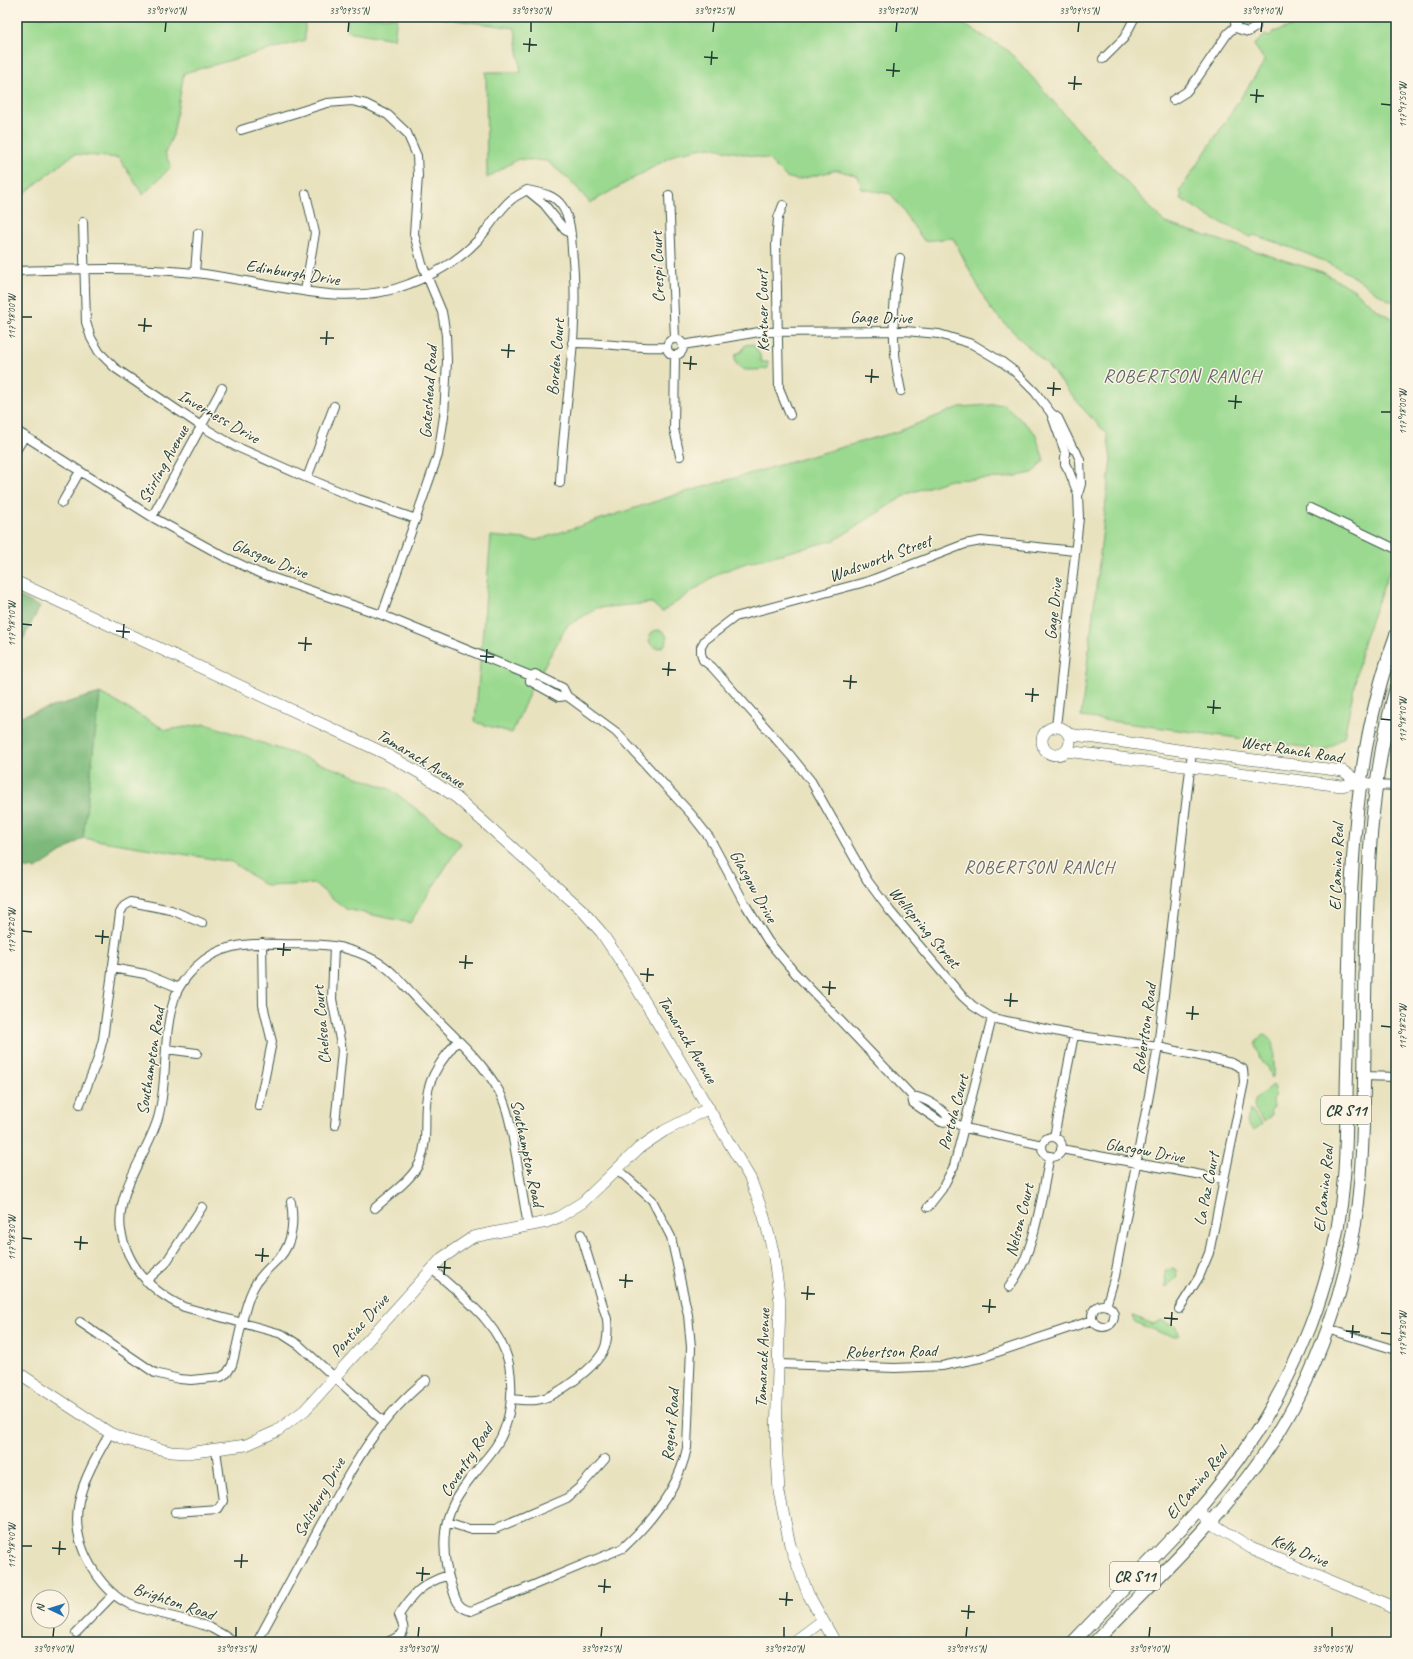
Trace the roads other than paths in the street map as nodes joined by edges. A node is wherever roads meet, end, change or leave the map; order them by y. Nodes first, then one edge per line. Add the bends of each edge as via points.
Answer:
1 (1135, 17) edge
2 (1235, 17) edge
3 (1257, 17) edge
4 (1236, 26) junction
5 (1103, 59) dead end
6 (1173, 100) dead end
7 (241, 130) dead end
8 (527, 190) junction
9 (306, 194) dead end
10 (669, 195) dead end
11 (783, 205) dead end
12 (564, 212) junction
13 (558, 219) junction
14 (83, 222) dead end
15 (198, 233) dead end
16 (571, 234) junction
17 (900, 258) dead end
18 (85, 268) junction
19 (17, 270) edge
20 (195, 273) junction
21 (428, 275) junction
22 (305, 291) junction
23 (778, 332) junction
24 (894, 332) junction
25 (675, 338) junction
26 (572, 344) junction
27 (683, 345) junction
28 (666, 347) junction
29 (675, 355) junction
30 (222, 388) dead end
31 (902, 391) dead end
32 (334, 406) dead end
33 (790, 415) dead end
34 (201, 426) junction
35 (17, 431) edge
36 (25, 436) junction
37 (17, 449) edge
38 (1069, 450) junction
39 (680, 456) dead end
40 (80, 471) junction
41 (307, 478) junction
42 (560, 483) dead end
43 (1078, 494) junction
44 (62, 503) dead end
45 (1310, 508) dead end
46 (152, 517) junction
47 (416, 519) junction
48 (1396, 549) edge
49 (1075, 551) junction
50 (17, 582) edge
51 (382, 615) junction
52 (1396, 635) edge
53 (705, 640) joint
54 (1396, 688) edge
55 (1056, 727) junction
56 (1068, 734) junction
57 (1066, 751) junction
58 (1192, 752) junction
59 (1191, 768) junction
60 (1359, 782) junction
61 (1375, 784) junction
62 (1396, 786) edge
63 (202, 923) dead end
64 (262, 943) junction
65 (334, 946) junction
66 (112, 968) junction
67 (179, 988) junction
68 (992, 1018) junction
69 (1074, 1035) junction
70 (458, 1040) junction
71 (1158, 1047) junction
72 (166, 1050) junction
73 (197, 1053) dead end
74 (1243, 1068) joint
75 (1364, 1076) junction
76 (1396, 1077) edge
77 (912, 1096) junction
78 (80, 1104) dead end
79 (932, 1105) junction
80 (259, 1106) dead end
81 (709, 1108) junction
82 (927, 1112) junction
83 (951, 1121) junction
84 (335, 1126) dead end
85 (965, 1128) junction
86 (1054, 1137) junction
87 (1042, 1145) junction
88 (1061, 1150) junction
89 (1050, 1156) junction
90 (1138, 1164) junction
91 (617, 1169) junction
92 (1223, 1179) junction
93 (291, 1202) dead end
94 (202, 1207) dead end
95 (928, 1207) dead end
96 (375, 1208) dead end
97 (528, 1226) junction
98 (581, 1234) dead end
99 (432, 1269) junction
100 (146, 1281) junction
101 (1008, 1288) dead end
102 (1106, 1306) junction
103 (1179, 1309) dead end
104 (1093, 1320) junction
105 (80, 1322) dead end
106 (243, 1322) junction
107 (1327, 1329) junction
108 (1396, 1350) edge
109 (779, 1364) junction
110 (17, 1372) edge
111 (335, 1377) junction
112 (426, 1380) dead end
113 (511, 1399) junction
114 (384, 1422) junction
115 (110, 1433) junction
116 (216, 1450) junction
117 (605, 1459) dead end
118 (1198, 1510) junction
119 (175, 1512) dead end
120 (447, 1522) junction
121 (1210, 1522) junction
122 (448, 1576) junction
123 (114, 1594) junction
124 (1396, 1608) edge
125 (822, 1621) junction
126 (76, 1633) dead end
127 (234, 1642) edge
128 (257, 1642) edge
129 (388, 1642) edge
130 (794, 1642) edge
131 (835, 1642) edge
132 (1073, 1642) edge
133 (1095, 1642) edge

1 - 5 street via 1124,38
2 - 4 street
3 - 4 street via 1256,27 1251,32 1241,31
4 - 6 street via 1228,33 1186,92
7 - 21 street, Gateshead Road via 336,102 352,101 366,104 388,115 407,134 417,156 414,234 422,264
8 - 12 street, Borden Court via 548,194 557,201
8 - 13 street
8 - 21 street, Edinburgh Drive via 511,200 477,241
9 - 22 street via 315,233
10 - 25 street, Crespi Court
11 - 23 street, Kentner Court via 778,218 776,244
12 - 13 street
12 - 16 street, Borden Court
13 - 16 street
14 - 18 street, Inverness Drive
15 - 20 street
16 - 26 street, Borden Court via 575,283
17 - 24 street
18 - 19 street, Edinburgh Drive
18 - 20 street, Edinburgh Drive
18 - 34 street, Inverness Drive via 86,322 98,352 115,368
20 - 22 street, Edinburgh Drive
21 - 22 street, Edinburgh Drive via 408,285 373,295
21 - 47 street, Gateshead Road via 442,312 447,361 444,416 438,455
23 - 24 street, Gage Drive
23 - 27 street, Gage Drive via 753,332
23 - 33 street, Kentner Court via 779,388
24 - 31 street via 895,364
24 - 38 street, Gage Drive via 940,334 977,346 1002,362 1025,381 1051,413
25 - 27 street
25 - 28 street via 670,340
26 - 28 street
26 - 42 street, Borden Court
27 - 29 street via 682,351
28 - 29 street via 670,354
29 - 39 street via 674,429
30 - 34 street, Stirling Avenue
32 - 41 street
34 - 41 street, Inverness Drive via 235,446
34 - 46 street, Stirling Avenue
35 - 36 street, Glasgow Drive
36 - 37 street
36 - 40 street, Glasgow Drive
38 - 43 street, Gage Drive via 1065,464
38 - 43 street, Gage Drive via 1076,451 1080,460 1081,484
40 - 44 street
40 - 46 street, Glasgow Drive
41 - 47 street, Inverness Drive
43 - 49 street, Gage Drive via 1079,518
45 - 48 street
46 - 51 street, Glasgow Drive via 259,573
47 - 51 street, Gateshead Road
49 - 53 street, Wadsworth Street via 981,541 964,544 869,581 735,617
49 - 55 street, Gage Drive
50 - 81 main road, Tamarack Avenue via 384,753 458,798 581,909 601,932
51 - 77 street, Glasgow Drive via 531,676 530,681 557,696 567,696 616,732 709,837 768,941
52 - 60 main road, El Camino Real / CR S11 via 1366,743
53 - 68 street, Wellspring Street via 701,653 703,660 712,667 811,781 867,880 890,911 962,996
54 - 61 main road, El Camino Real / CR S11
55 - 56 main road
55 - 57 main road via 1047,729 1044,733 1042,746 1048,754 1062,754
56 - 57 main road via 1070,743
56 - 58 main road, West Ranch Road
57 - 59 main road, West Ranch Road
58 - 59 street, Robertson Road
58 - 60 main road, West Ranch Road via 1343,771
59 - 60 main road, West Ranch Road via 1342,786
59 - 71 street, Robertson Road
60 - 61 main road
60 - 118 main road, El Camino Real / CR S11 via 1352,866 1344,1176 1330,1262 1310,1328 1280,1393 1245,1449
61 - 62 street
61 - 75 main road, El Camino Real / CR S11 via 1369,847
63 - 66 street via 171,910 131,902 124,906 120,913
64 - 65 street, Southampton Road
64 - 67 street, Southampton Road via 227,948 207,958
64 - 80 street via 263,1005 272,1042
65 - 70 street, Southampton Road via 362,954 387,968
65 - 84 street, Chelsea Court via 332,1000 342,1050
66 - 67 street via 145,974
66 - 78 street via 103,1039 97,1062
67 - 72 street, Southampton Road via 167,1032
68 - 69 street, Wellspring Street
68 - 85 street, Portola Court
69 - 71 street, Wellspring Street
69 - 86 street
70 - 96 street via 432,1076 427,1095 427,1140 419,1163 409,1177
70 - 97 street, Southampton Road via 491,1078 500,1093 510,1122
71 - 74 street, Wellspring Street via 1232,1063
71 - 90 street, Robertson Road
72 - 73 street
72 - 100 street, Southampton Road via 158,1118 125,1193 120,1212 121,1230 127,1252 135,1268
74 - 92 street, La Paz Court via 1244,1082
75 - 76 street
75 - 107 main road, El Camino Real / CR S11 via 1360,1183 1355,1220 1346,1266
77 - 79 street, Glasgow Drive
77 - 82 street, Glasgow Drive via 913,1103
79 - 82 street
79 - 83 street, Glasgow Drive via 943,1111
81 - 91 main road, Pontiac Drive via 664,1131 639,1148
81 - 109 main road, Tamarack Avenue via 750,1178 763,1213 773,1250 781,1315
82 - 83 street, Glasgow Drive via 941,1122
83 - 85 street, Glasgow Drive
85 - 87 street, Glasgow Drive
85 - 95 street, Portola Court via 954,1166 942,1189
86 - 87 street via 1048,1138
86 - 88 street via 1060,1141
87 - 89 street via 1043,1151
88 - 89 street via 1057,1155
88 - 90 street, Glasgow Drive
89 - 101 street, Nelson Court via 1028,1255
90 - 92 street, Glasgow Drive
90 - 102 street, Robertson Road via 1115,1276
91 - 97 main road, Pontiac Drive via 583,1202 559,1217
91 - 122 street, Regent Road via 652,1200 671,1237 688,1315 691,1347 687,1448 684,1464 675,1485 638,1535 623,1548 471,1611 464,1610 458,1605
92 - 103 street, La Paz Court via 1209,1253 1199,1277
93 - 106 street via 293,1213 288,1244 281,1256 255,1285
94 - 100 street via 165,1264
97 - 99 main road, Pontiac Drive via 473,1237 452,1250
98 - 113 street via 607,1319 608,1334 605,1348 599,1359 558,1392 537,1400
99 - 111 main road, Pontiac Drive
99 - 113 street, Coventry Road via 486,1319 506,1353
100 - 106 street, Southampton Road via 169,1300 184,1307
102 - 104 street via 1100,1305 1095,1309
102 - 104 street via 1111,1308 1114,1314 1110,1324 1101,1326
104 - 109 street, Robertson Road via 980,1358 942,1366 895,1368
105 - 106 street via 154,1373 191,1380 221,1377 227,1373 232,1365
106 - 111 street, Southampton Road via 282,1334 299,1345
107 - 108 street
107 - 121 main road, El Camino Real / CR S11 via 1312,1368 1261,1460
109 - 125 main road, Tamarack Avenue via 776,1438 779,1492 790,1545 808,1594
110 - 115 main road, Pontiac Drive
111 - 114 street, Southampton Road
111 - 116 main road, Pontiac Drive via 305,1410 277,1431 246,1445
112 - 114 street, Salisbury Drive via 412,1391
113 - 120 street, Coventry Road via 505,1429 496,1446 464,1487 452,1507
114 - 128 street, Salisbury Drive via 356,1459
115 - 116 main road, Pontiac Drive via 170,1452
115 - 123 street, Brighton Road via 87,1473 77,1518 85,1558 100,1581
116 - 119 street via 223,1501 218,1509
117 - 120 street via 567,1498 495,1529 469,1529
118 - 121 main road, Kelly Drive
118 - 132 main road, El Camino Real / CR S11
120 - 122 street, Coventry Road via 444,1551
121 - 124 main road, Kelly Drive via 1251,1548
121 - 133 main road, El Camino Real / CR S11
122 - 129 street via 429,1582 410,1597 399,1615 404,1632
123 - 126 street
123 - 127 street, Brighton Road via 128,1604 211,1628
125 - 130 main road
125 - 131 main road, Tamarack Avenue

